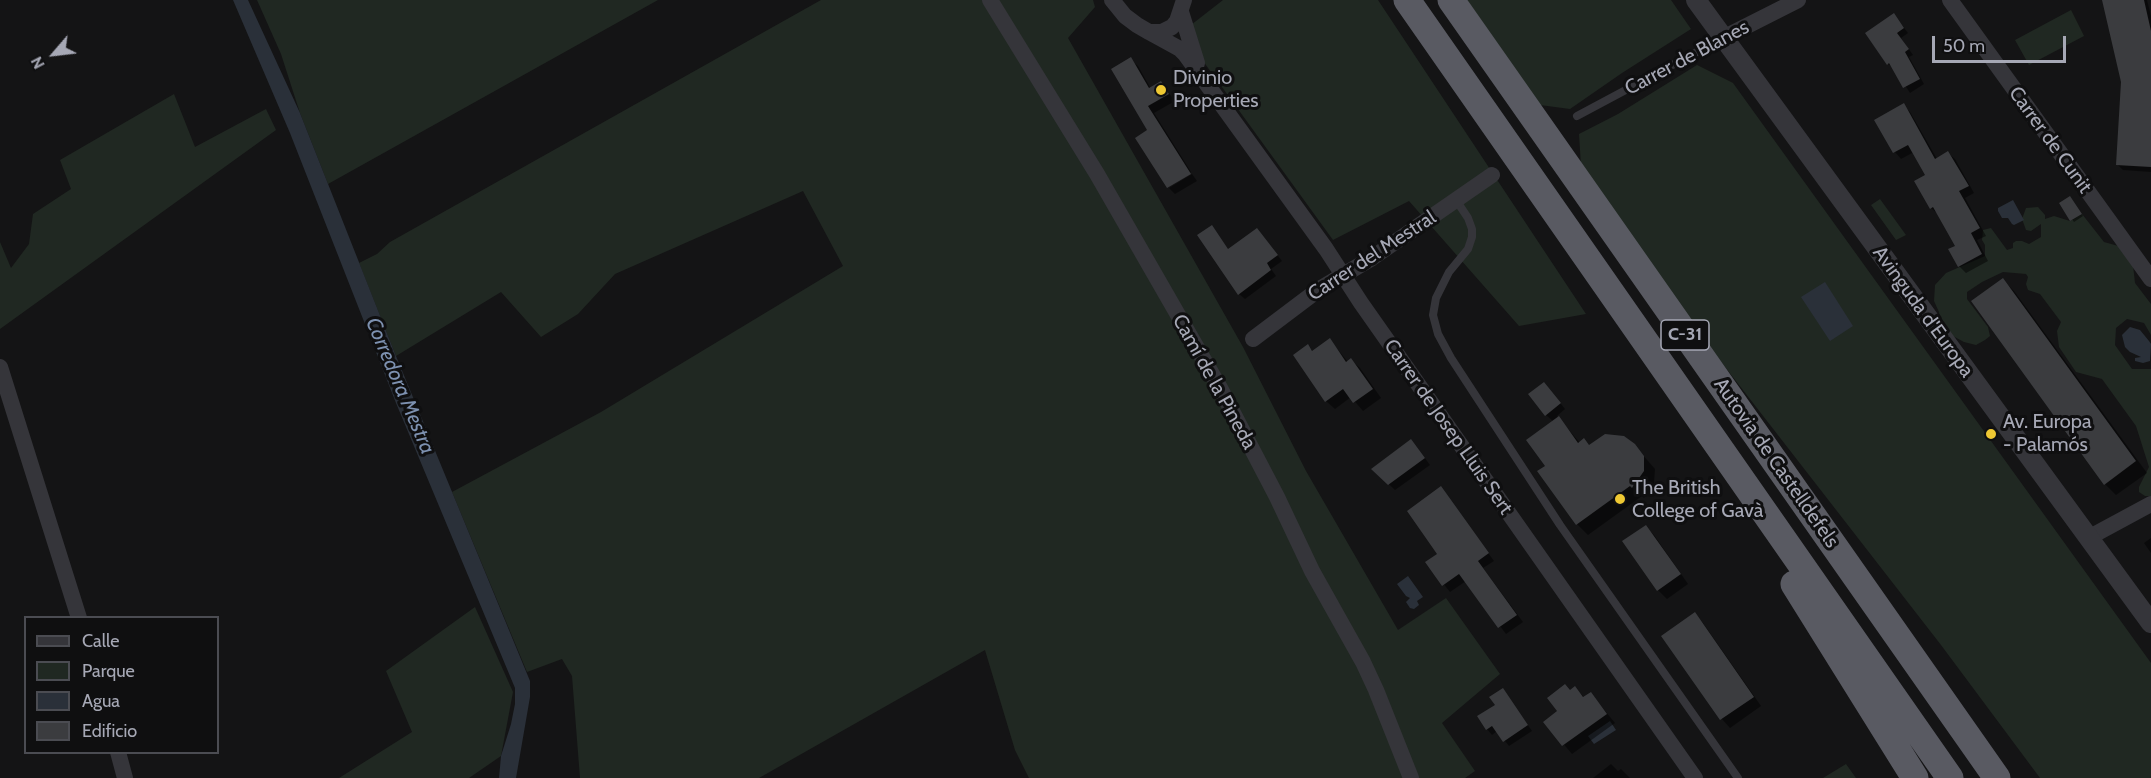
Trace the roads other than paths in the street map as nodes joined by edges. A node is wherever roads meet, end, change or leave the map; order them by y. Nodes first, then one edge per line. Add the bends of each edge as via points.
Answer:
1 (990, 0) edge
2 (1112, 0) edge
3 (1407, 0) edge
4 (1451, 0) edge
5 (1696, 0) edge
6 (1798, 0) edge
7 (1950, 0) edge
8 (1182, 6) edge
9 (1149, 32) junction
10 (1723, 38) junction
11 (1201, 76) junction
12 (1577, 116) dead end
13 (1492, 175) dead end
14 (1456, 200) junction
15 (1343, 275) junction
16 (2151, 279) edge
17 (1253, 339) dead end
18 (0, 367) edge
19 (1675, 384) junction
20 (2151, 504) edge
21 (2088, 538) junction
22 (78, 616) edge
23 (2151, 623) edge
24 (1921, 668) junction
25 (1887, 736) junction
26 (118, 754) edge
27 (126, 778) edge
28 (1411, 778) edge
29 (1695, 778) edge
30 (1738, 778) edge
31 (1908, 778) edge
32 (1915, 778) edge
33 (1950, 778) edge
34 (1997, 778) edge
35 (2008, 778) edge

1 - 28 street, Camí de la Pineda via 1097,174 1220,388 1312,571 1363,662
2 - 9 street, Carrer de Josep Lluis Sert via 1125,16
3 - 19 highway, Autovia de Castelldefels / C-31
4 - 24 highway, Autovia de Castelldefels / C-31
5 - 10 street, Avinguda d'Europa
6 - 10 street, Carrer de Blanes
7 - 16 street, Carrer de Cunit
8 - 9 street, Carrer de Josep Lluis Sert via 1172,27
8 - 11 street, Carrer de Josep Lluis Sert
9 - 11 street, Carrer de Josep Lluis Sert via 1179,49
10 - 12 lane, Carrer de Blanes
10 - 21 street, Avinguda d'Europa
11 - 15 street, Carrer de Josep Lluis Sert
13 - 14 street, Carrer del Mestral
14 - 15 street, Carrer del Mestral
14 - 30 lane via 1468,218 1472,237 1436,298 1432,315 1438,334 1560,525
15 - 17 street, Carrer del Mestral
15 - 29 street, Carrer de Josep Lluis Sert
18 - 22 street
19 - 25 highway
19 - 33 highway, Autovia de Castelldefels / C-31
20 - 21 street
21 - 23 street, Avinguda d'Europa
24 - 34 highway, Autovia de Castelldefels / C-31
24 - 35 highway
25 - 31 highway
25 - 32 highway
26 - 27 street

